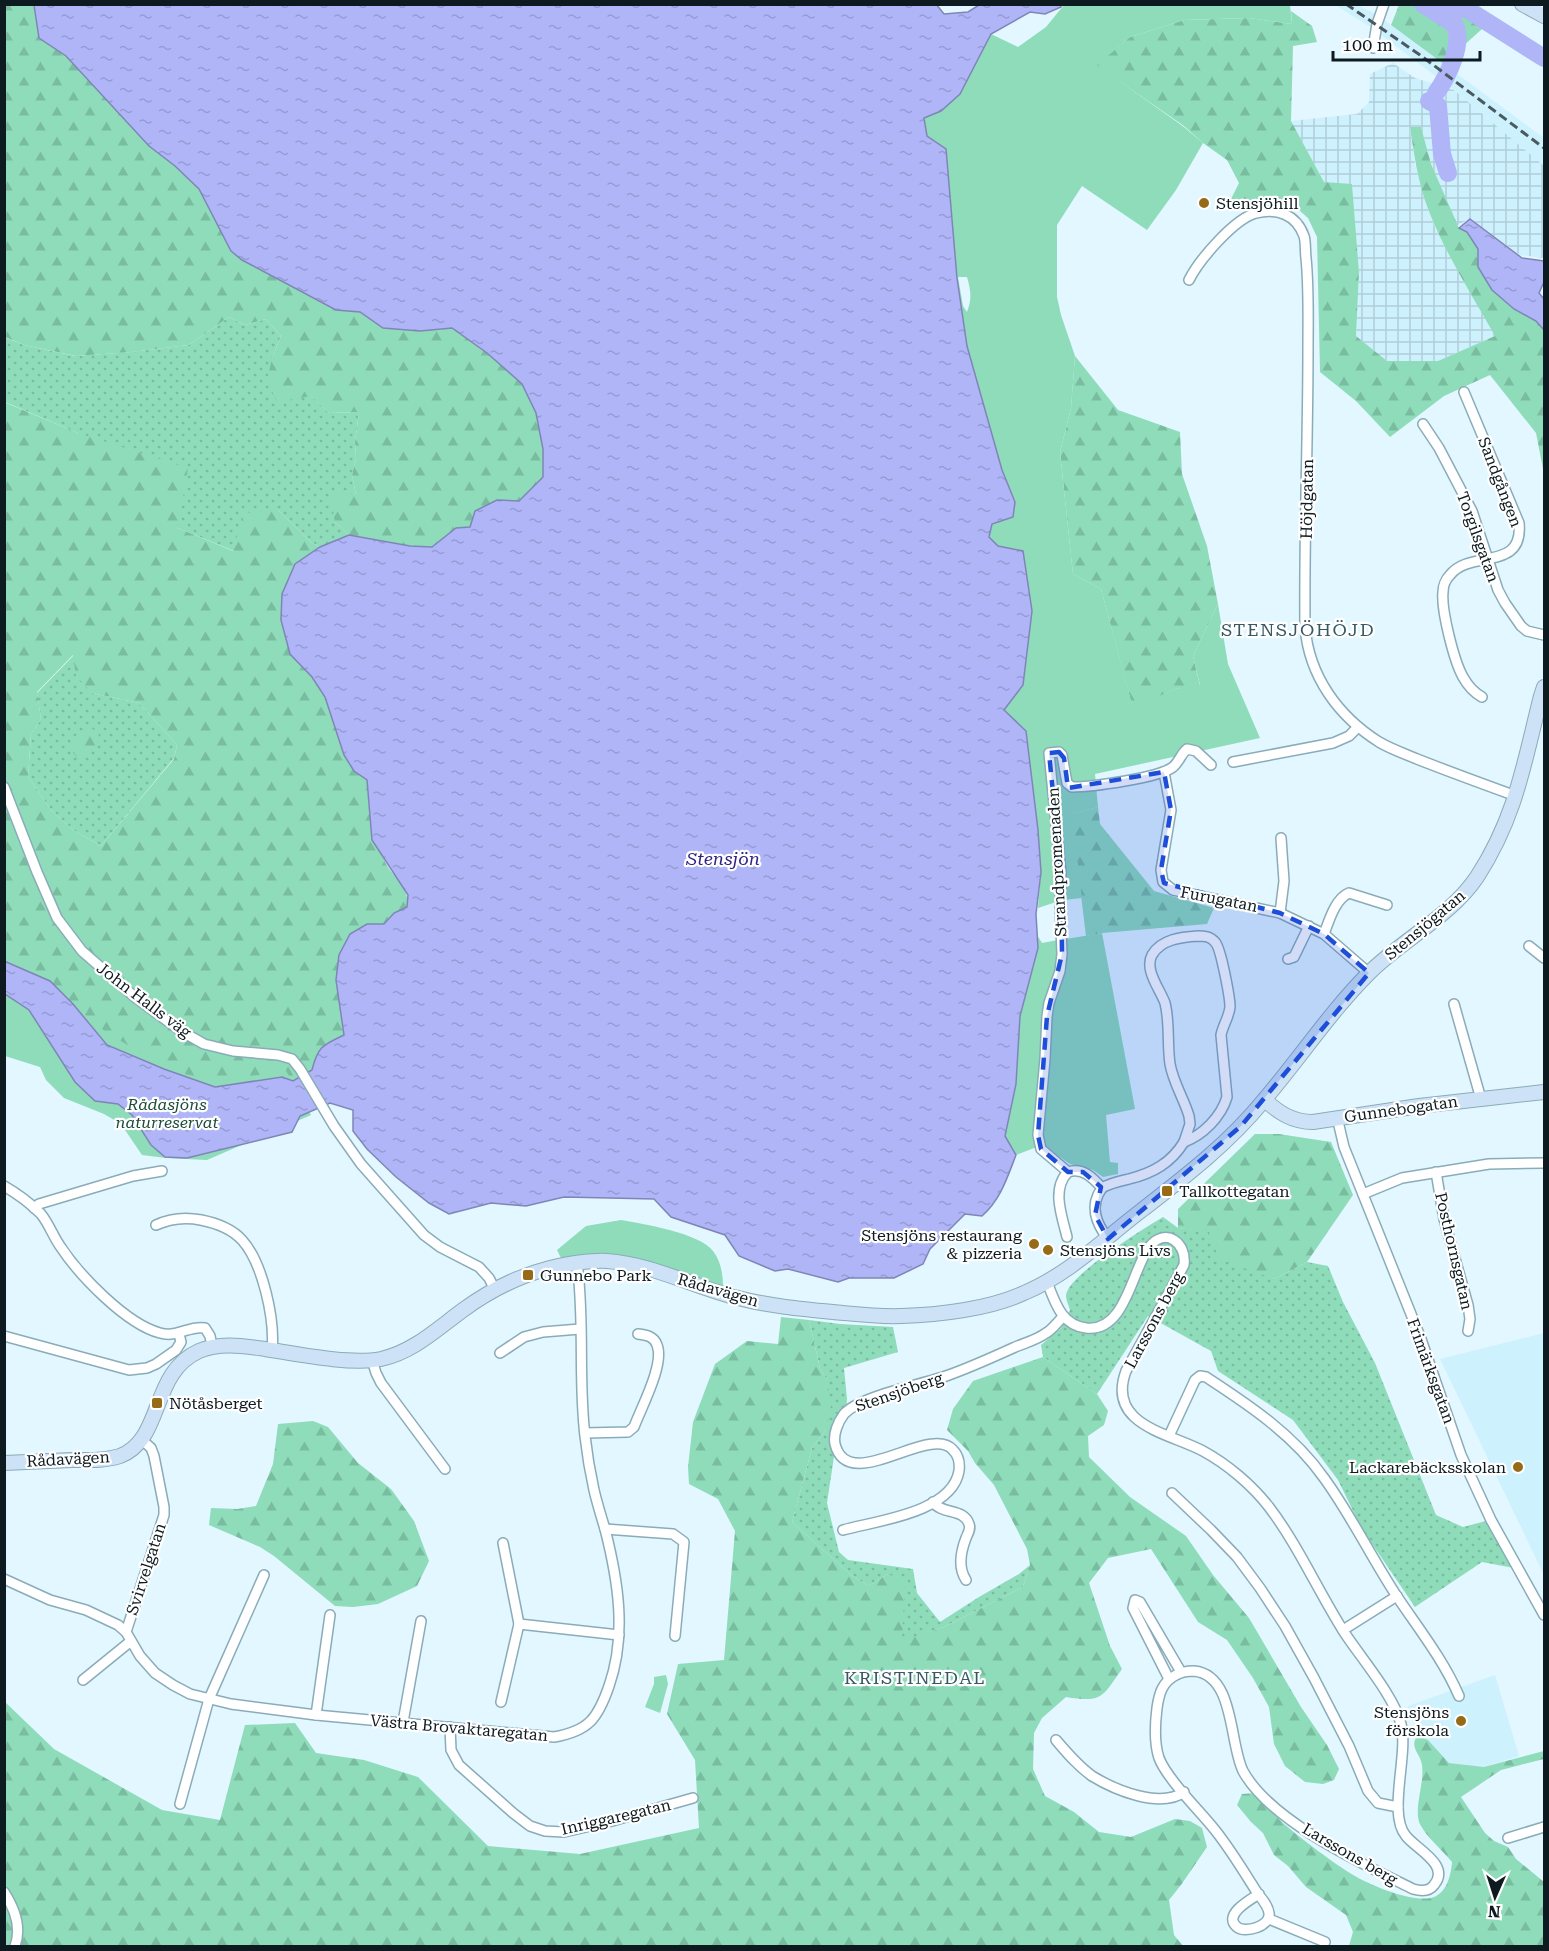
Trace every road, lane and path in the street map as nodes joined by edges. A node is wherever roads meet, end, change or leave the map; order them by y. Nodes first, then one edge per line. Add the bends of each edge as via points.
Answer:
1 (1384, 4) edge
2 (1522, 4) edge
3 (1545, 16) edge
4 (1373, 48) dead end
5 (1189, 279) dead end
6 (1464, 392) dead end
7 (1423, 424) dead end
8 (1488, 559) junction
9 (1545, 635) edge
10 (1545, 687) edge
11 (1482, 697) dead end
12 (1540, 717) edge
13 (1358, 727) junction
14 (1233, 762) dead end
15 (1211, 765) dead end
16 (1164, 772) junction
17 (4, 787) edge
18 (1516, 796) junction
19 (1281, 838) dead end
20 (1387, 905) dead end
21 (1280, 913) junction
22 (1309, 926) junction
23 (1324, 934) junction
24 (1529, 946) dead end
25 (1545, 958) edge
26 (1288, 959) dead end
27 (1369, 973) junction
28 (1454, 1004) dead end
29 (1545, 1092) edge
30 (1481, 1099) junction
31 (1265, 1100) junction
32 (1337, 1118) junction
33 (1184, 1142) junction
34 (1545, 1162) edge
35 (162, 1171) dead end
36 (1068, 1172) junction
37 (1436, 1172) junction
38 (4, 1186) edge
39 (1102, 1188) junction
40 (1363, 1194) junction
41 (34, 1208) junction
42 (156, 1225) dead end
43 (1067, 1237) dead end
44 (1108, 1239) junction
45 (577, 1263) junction
46 (1047, 1282) junction
47 (495, 1290) junction
48 (1063, 1317) junction
49 (580, 1329) junction
50 (1468, 1330) dead end
51 (179, 1334) junction
52 (638, 1334) dead end
53 (4, 1336) edge
54 (212, 1346) junction
55 (272, 1350) junction
56 (500, 1353) dead end
57 (372, 1360) junction
58 (585, 1433) junction
59 (1169, 1436) junction
60 (142, 1440) junction
61 (4, 1463) edge
62 (445, 1468) dead end
63 (1172, 1493) dead end
64 (933, 1502) junction
65 (605, 1529) junction
66 (843, 1530) dead end
67 (503, 1543) dead end
68 (264, 1575) dead end
69 (4, 1580) edge
70 (966, 1580) dead end
71 (1397, 1596) junction
72 (330, 1615) dead end
73 (1545, 1615) edge
74 (421, 1621) dead end
75 (519, 1624) junction
76 (1343, 1630) junction
77 (619, 1635) junction
78 (129, 1636) junction
79 (675, 1636) dead end
80 (1181, 1672) junction
81 (1169, 1679) junction
82 (83, 1680) dead end
83 (1459, 1696) dead end
84 (210, 1699) junction
85 (501, 1702) dead end
86 (316, 1715) junction
87 (403, 1722) junction
88 (450, 1727) junction
89 (1056, 1740) dead end
90 (1184, 1792) junction
91 (693, 1798) dead end
92 (180, 1804) dead end
93 (1398, 1807) junction
94 (1545, 1827) edge
95 (1508, 1838) dead end
96 (4, 1892) edge
97 (1259, 1894) junction
98 (1269, 1919) junction
99 (1325, 1942) dead end
100 (15, 1947) edge

1 - 4 street
2 - 3 street
5 - 13 street, Höjdgatan via 1217,243 1256,213 1283,212 1298,225 1304,237 1308,329 1306,641 1325,691
6 - 8 street, Sandgången via 1520,523 1514,548
7 - 8 street, Torgilsgatan via 1462,490
8 - 9 street, Torgilsgatan via 1498,590 1521,626
8 - 11 street, Sandgången via 1456,569 1443,590 1455,657 1466,682
10 - 12 street, Stensjögatan
12 - 18 street, Stensjögatan
13 - 14 street via 1350,736 1333,743
13 - 18 street, Höjdgatan via 1380,743
15 - 16 street via 1196,751 1187,749
16 - 21 street, Furugatan via 1171,810 1161,870 1163,882 1173,890
16 - 36 street, Strandpromenaden via 1072,787 1067,783 1062,755 1049,753 1061,873 1062,954 1047,1016 1038,1135 1041,1149
17 - 47 street, John Halls väg via 53,910 82,951 136,998 204,1044 233,1052 292,1059 361,1164 424,1235 479,1267
18 - 27 street, Stensjögatan via 1500,836 1465,893
19 - 21 street, Furugatan via 1284,881
20 - 23 street via 1345,894
21 - 22 street, Furugatan
22 - 23 street, Furugatan
22 - 26 street via 1294,957
23 - 27 street, Furugatan
24 - 25 street
27 - 31 street, Stensjögatan via 1323,1024
28 - 30 street
29 - 30 street, Gunnebogatan
30 - 32 street, Gunnebogatan
31 - 32 street, Gunnebogatan via 1280,1113 1300,1121
31 - 44 street, Rådavägen via 1203,1162
32 - 40 street, Frimärksgatan
33 - 33 street via 1196,1138 1209,1125 1225,1106 1227,1097 1221,1035 1230,1007 1218,945 1207,936 1170,940 1155,951 1149,964 1165,1005 1170,1065 1189,1116
33 - 39 street via 1178,1153 1154,1171
34 - 37 street via 1489,1164
35 - 41 street via 109,1183
36 - 39 street via 1083,1172
36 - 43 street via 1059,1185
37 - 40 street via 1402,1178
37 - 50 street, Posthornsgatan via 1444,1219 1468,1305
38 - 41 street
39 - 44 street via 1095,1199 1095,1215
40 - 73 street, Frimärksgatan via 1421,1339 1461,1455 1491,1520
41 - 51 street via 75,1266 117,1308 143,1327 166,1335
42 - 55 street via 193,1218 222,1227 241,1239 261,1278 271,1320
44 - 46 street, Rådavägen
45 - 46 street, Rådavägen via 603,1261 640,1267 732,1297 775,1306 898,1316 987,1304
45 - 47 street, Rådavägen via 528,1275
45 - 49 street, Västra Brovaktaregatan
46 - 48 street
47 - 57 street, Rådavägen via 415,1345
48 - 59 street, Larssons berg via 1088,1329 1103,1324 1127,1298 1145,1254 1155,1241 1167,1238 1179,1244 1184,1265 1126,1371 1121,1392 1131,1415
48 - 64 street, Stensjöberg via 1039,1337 945,1377 866,1401 843,1415 834,1441 848,1460 873,1461 939,1442 950,1446 959,1461 957,1478 947,1493
49 - 56 street via 524,1337
49 - 58 street, Västra Brovaktaregatan
51 - 53 street via 177,1350 156,1365 138,1370
51 - 54 street via 195,1327 205,1328
52 - 58 street via 653,1338 658,1345 658,1361 634,1427 628,1432
54 - 55 street, Rådavägen
54 - 60 street, Rådavägen via 192,1354 172,1373
55 - 57 street, Rådavägen
57 - 62 street via 381,1383
58 - 65 street, Västra Brovaktaregatan
59 - 71 street via 1200,1376 1249,1404 1308,1457
59 - 76 street, Larssons berg via 1221,1462 1268,1506
60 - 61 street, Rådavägen via 128,1452 107,1459
60 - 78 street, Svirvelgatan via 154,1456 164,1515
63 - 93 street via 1237,1557 1260,1588 1314,1678 1368,1791 1378,1803
64 - 66 street, Stensjöberg via 900,1516
64 - 70 street via 940,1509 960,1514 969,1524 961,1565
65 - 77 street, Västra Brovaktaregatan via 617,1588
65 - 79 street via 673,1534 684,1542
67 - 75 street
68 - 84 street
69 - 78 street via 86,1610 118,1625
71 - 76 street
71 - 83 street
72 - 86 street
74 - 87 street
75 - 77 street
75 - 85 street
76 - 93 street, Larssons berg via 1398,1715 1403,1737
77 - 88 street, Västra Brovaktaregatan via 605,1698 591,1723 579,1730 554,1737
78 - 82 street
78 - 84 street, Västra Brovaktaregatan via 155,1673 190,1694
80 - 81 street
80 - 81 street via 1140,1602 1135,1600 1134,1608
80 - 93 street, Larssons berg via 1202,1673 1219,1687 1243,1770 1272,1804 1338,1851 1413,1889 1431,1888 1438,1876 1437,1865 1403,1834
81 - 90 street via 1162,1687 1158,1703 1157,1747 1161,1763
84 - 86 street, Västra Brovaktaregatan
84 - 92 street
86 - 87 street, Västra Brovaktaregatan
87 - 88 street, Västra Brovaktaregatan
88 - 91 street, Inriggaregatan via 451,1750 459,1765 513,1813 545,1831 564,1832
89 - 90 street via 1092,1776 1117,1789 1160,1800 1176,1798
90 - 97 street via 1233,1852
94 - 95 street
96 - 100 street via 17,1919
97 - 98 street
97 - 98 street via 1238,1908 1234,1923 1248,1929
98 - 99 street

